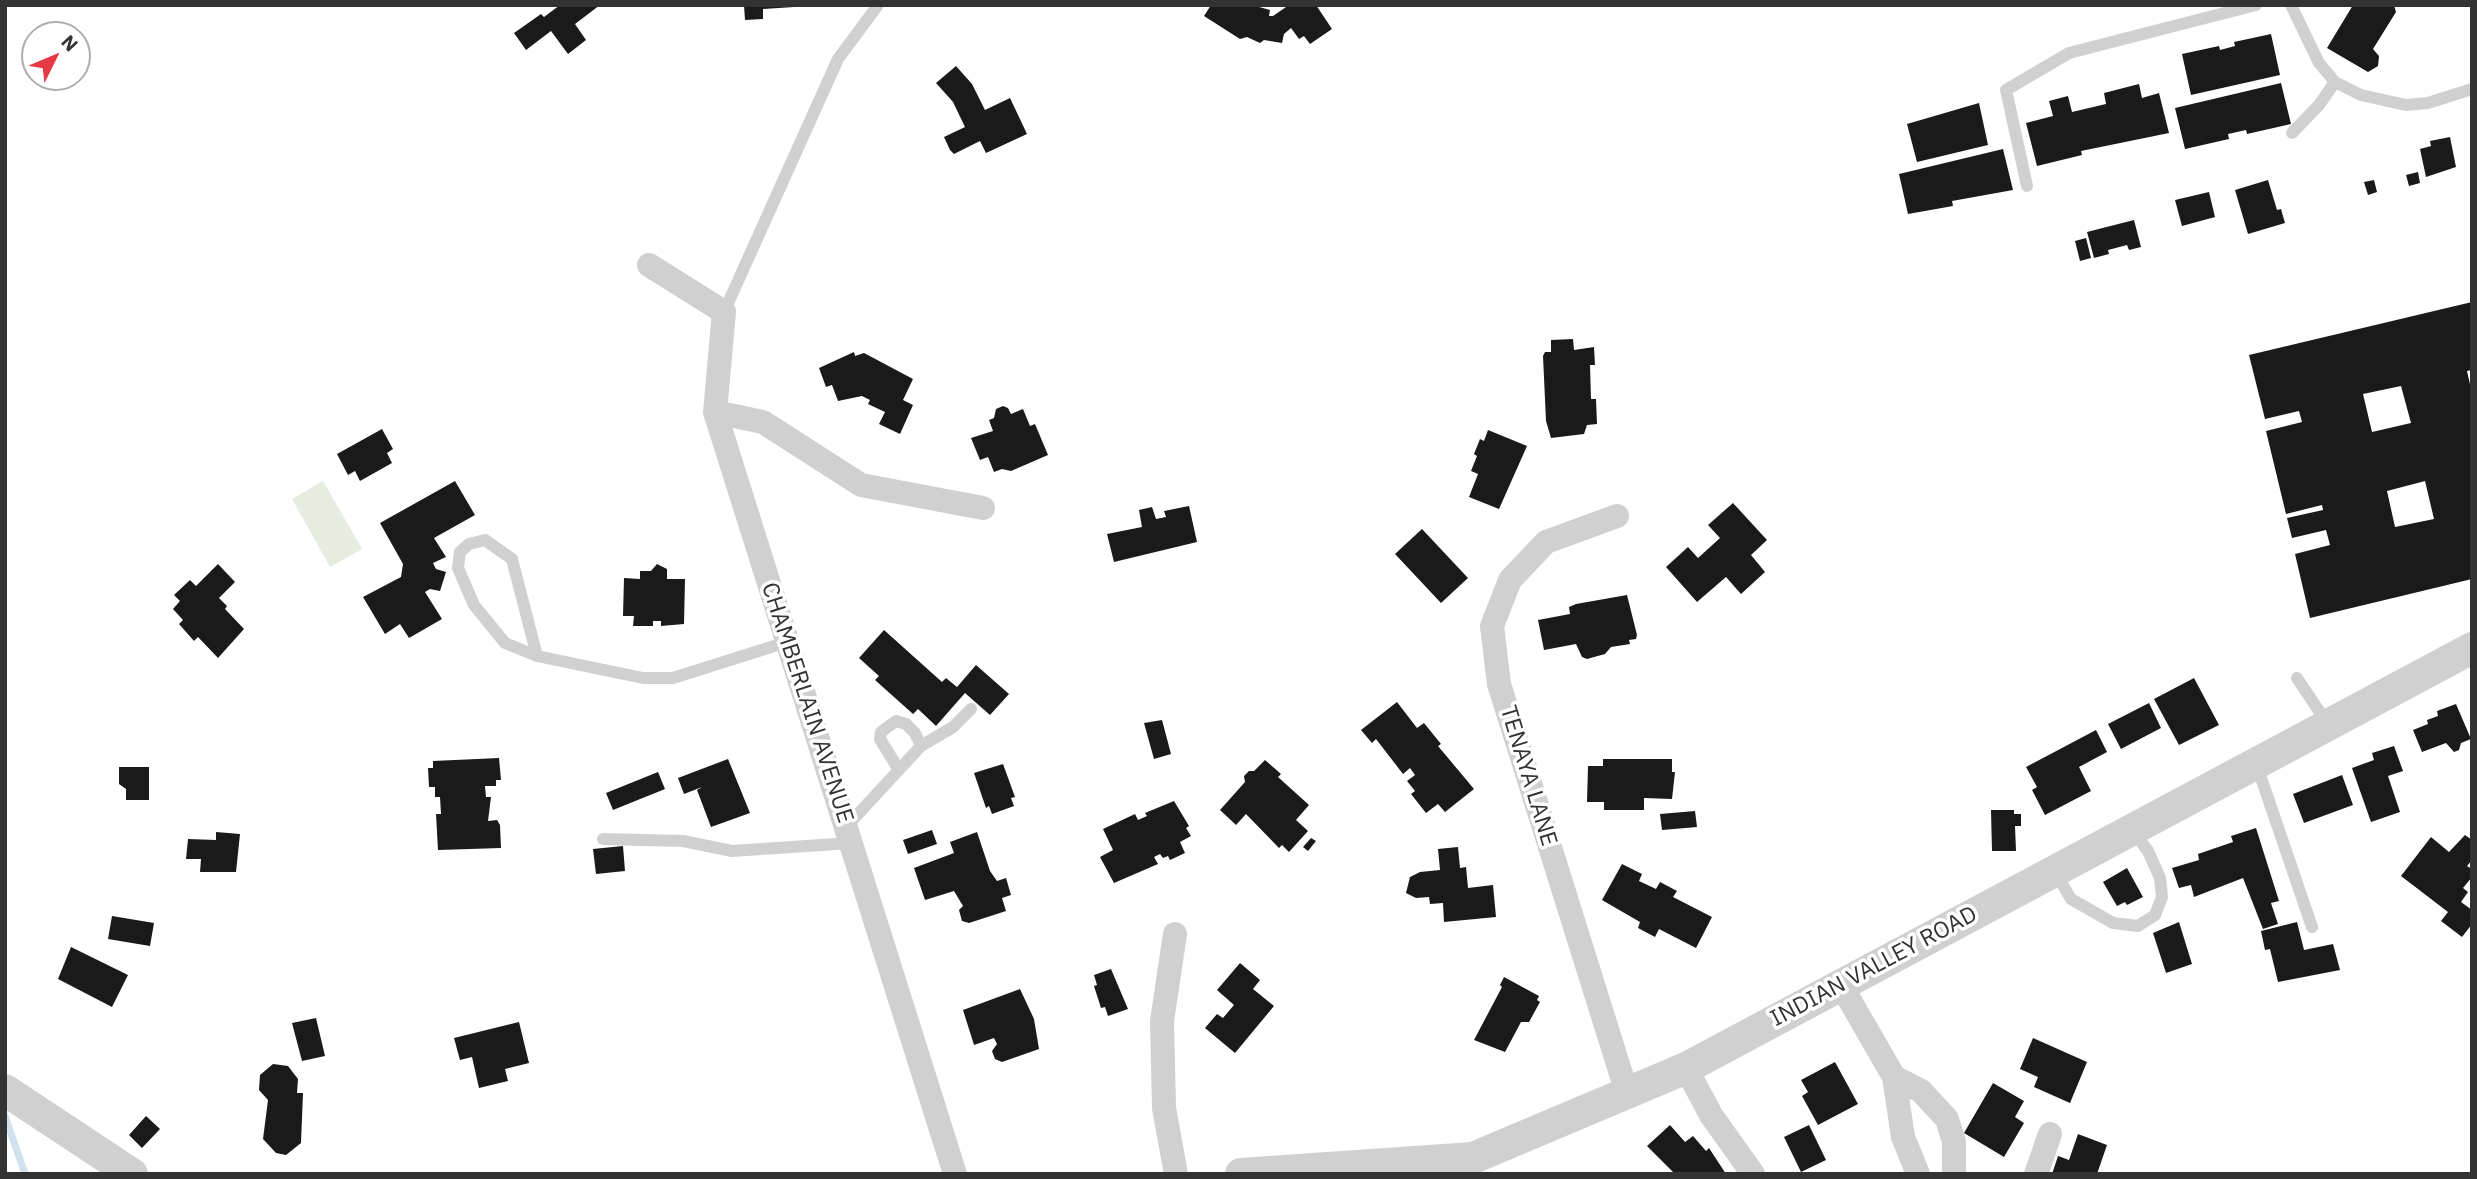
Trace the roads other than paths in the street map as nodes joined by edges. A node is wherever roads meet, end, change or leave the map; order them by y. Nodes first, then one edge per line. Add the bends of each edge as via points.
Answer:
1 (878, 5) edge
2 (2256, 5) edge
3 (2291, 5) edge
4 (2335, 82) junction
5 (2472, 89) edge
6 (2292, 133) dead end
7 (2027, 186) dead end
8 (649, 265) dead end
9 (724, 312) junction
10 (715, 412) junction
11 (983, 508) dead end
12 (1617, 516) dead end
13 (787, 642) junction
14 (2472, 648) edge
15 (537, 656) junction
16 (2297, 678) dead end
17 (971, 709) dead end
18 (2327, 723) junction
19 (921, 746) junction
20 (2255, 762) junction
21 (900, 769) junction
22 (2132, 830) junction
23 (848, 835) junction
24 (603, 839) dead end
25 (2054, 872) junction
26 (2312, 927) dead end
27 (1175, 934) dead end
28 (1841, 985) junction
29 (1686, 1068) junction
30 (1894, 1077) junction
31 (5, 1090) edge
32 (1627, 1094) junction
33 (2050, 1134) dead end
34 (1474, 1166) edge
35 (132, 1174) edge
36 (955, 1174) edge
37 (1176, 1174) edge
38 (1241, 1174) edge
39 (1753, 1174) edge
40 (1919, 1174) edge
41 (1954, 1174) edge
42 (2036, 1174) edge

1 - 9 lane via 838,59
2 - 7 lane via 2069,53 2006,90
3 - 4 lane via 2319,63
4 - 5 lane via 2361,95 2406,105
4 - 6 lane
8 - 9 street
9 - 10 street, CHAMBERLAIN AVENUE
10 - 11 street via 763,422 861,485
10 - 13 street, CHAMBERLAIN AVENUE
12 - 32 street, TENAYA LANE via 1546,542 1510,580 1492,626 1499,684
13 - 15 lane via 673,678 643,678
13 - 23 street, CHAMBERLAIN AVENUE
14 - 18 street, INDIAN VALLEY ROAD
15 - 15 lane via 505,643 474,606 458,568 460,552 469,544 485,540 512,558
16 - 18 lane
17 - 19 lane via 953,727
18 - 20 street, INDIAN VALLEY ROAD
19 - 21 lane
19 - 21 lane via 906,724 896,721 881,732 880,739
20 - 22 street, INDIAN VALLEY ROAD
20 - 26 lane
21 - 23 lane
22 - 25 street, INDIAN VALLEY ROAD
22 - 25 lane via 2148,851 2160,878 2162,897 2155,915 2138,926 2113,923 2071,899
23 - 24 lane via 732,851 682,841
23 - 36 street, CHAMBERLAIN AVENUE
25 - 28 street, INDIAN VALLEY ROAD
27 - 37 street via 1162,1021 1164,1108
28 - 29 street, INDIAN VALLEY ROAD
28 - 30 street
29 - 32 street, INDIAN VALLEY ROAD
29 - 39 street via 1711,1115
30 - 40 street via 1903,1136
30 - 41 street via 1921,1091 1941,1109 1951,1130
31 - 35 street
32 - 34 street, INDIAN VALLEY ROAD
33 - 42 street
34 - 38 street, INDIAN VALLEY ROAD

